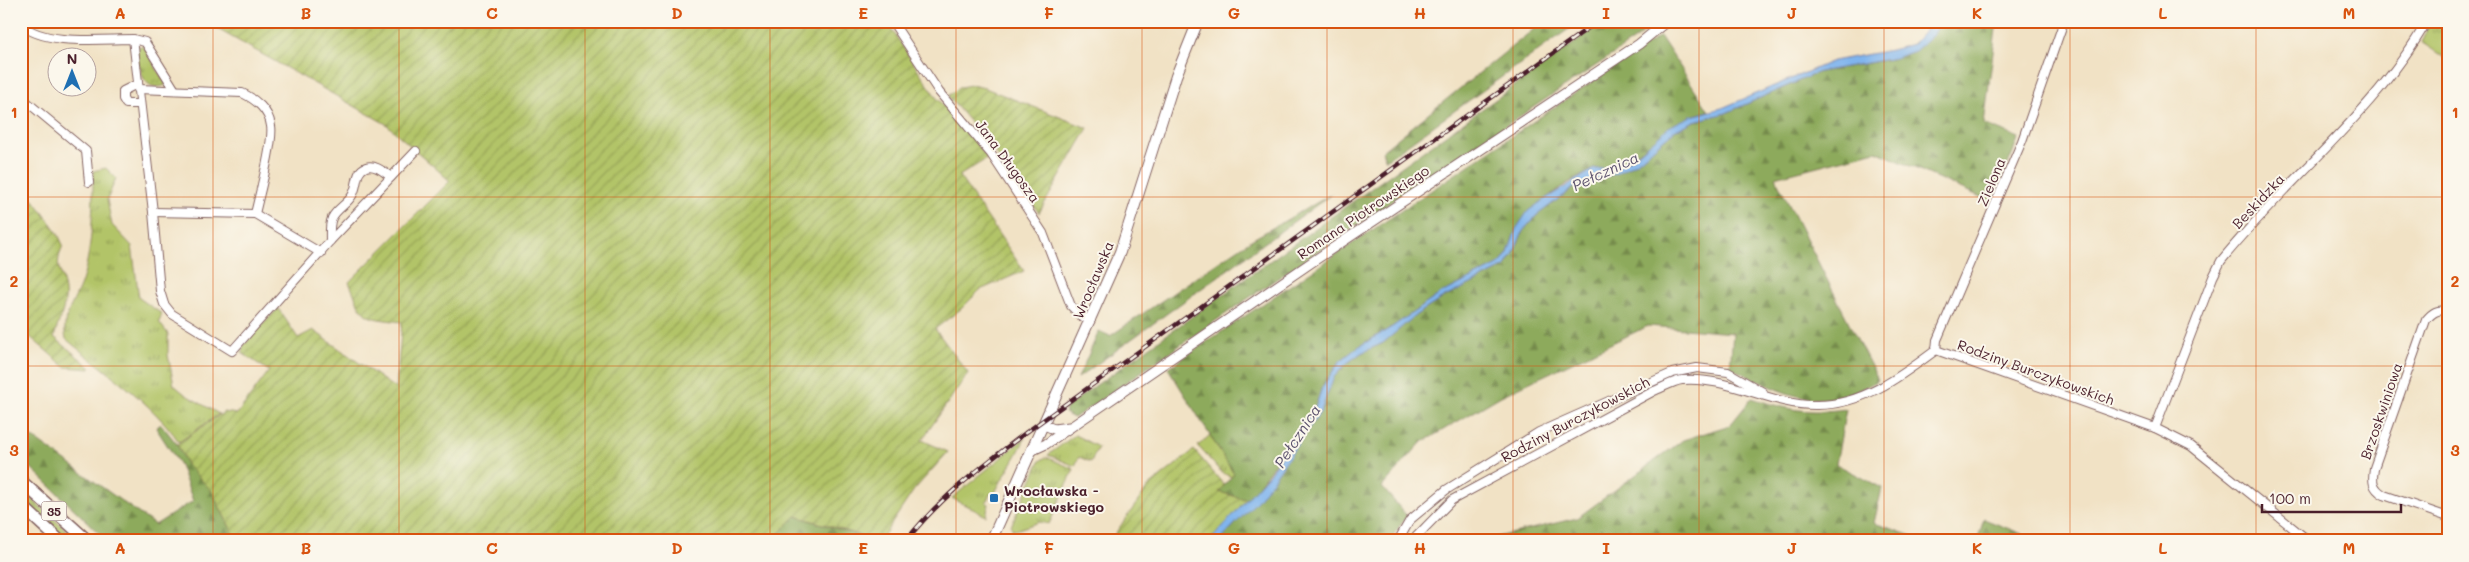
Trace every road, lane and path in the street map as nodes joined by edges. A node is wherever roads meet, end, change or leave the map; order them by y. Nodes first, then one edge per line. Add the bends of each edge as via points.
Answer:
1 (892, 21) edge
2 (1198, 21) edge
3 (1667, 21) edge
4 (2064, 21) edge
5 (2427, 21) edge
6 (21, 24) edge
7 (133, 39) junction
8 (137, 87) junction
9 (175, 90) junction
10 (21, 97) edge
11 (140, 104) junction
12 (416, 151) dead end
13 (391, 177) junction
14 (89, 182) dead end
15 (153, 212) junction
16 (255, 214) junction
17 (330, 241) junction
18 (321, 253) junction
19 (2448, 312) edge
20 (1091, 320) junction
21 (1936, 350) junction
22 (1771, 397) junction
23 (1044, 425) junction
24 (1074, 425) junction
25 (2155, 428) junction
26 (1033, 450) junction
27 (21, 481) edge
28 (21, 504) edge
29 (2448, 517) edge
30 (60, 541) edge
31 (88, 541) edge
32 (991, 541) edge
33 (1398, 541) edge
34 (1412, 541) edge
35 (2309, 541) edge

1 - 20 street, Jana Długosza via 938,92 991,154 1043,233 1071,306
2 - 20 main road, Wrocławska via 1176,76 1125,239
3 - 24 street, Romana Piotrowskiego via 1639,44
4 - 21 street, Zielona via 2022,141 1937,340
5 - 25 street, Beskidzka via 2417,40 2374,94 2221,261
6 - 7 street via 42,37
7 - 8 street
7 - 9 street via 145,42
8 - 9 street
8 - 11 street
8 - 11 street via 123,91 123,100 126,104
9 - 16 street via 242,92 262,107 272,127
10 - 14 street via 86,151
11 - 15 street
12 - 13 street
13 - 17 street
13 - 17 street via 373,166 358,174 348,202 333,215
15 - 16 street
15 - 18 street via 164,304 172,314 232,351
16 - 18 street
17 - 18 street
19 - 29 street, Brzoskwiniowa via 2432,313 2426,320 2374,468 2372,482 2384,495
20 - 23 main road, Wrocławska
21 - 22 street, Rodziny Burczykowskich via 1898,379 1858,398 1818,405 1793,404
21 - 25 street, Rodziny Burczykowskich
22 - 33 street, Rodziny Burczykowskich via 1728,372 1697,368 1672,373 1539,432 1446,490 1410,520
22 - 34 street, Rodziny Burczykowskich via 1714,382 1681,380 1654,391 1452,500
23 - 24 street via 1062,429
23 - 26 main road, Wrocławska
24 - 26 street, Romana Piotrowskiego
25 - 35 street, Rodziny Burczykowskich via 2191,446
26 - 32 main road, Wrocławska
27 - 31 main road, 35
28 - 30 main road, 35

